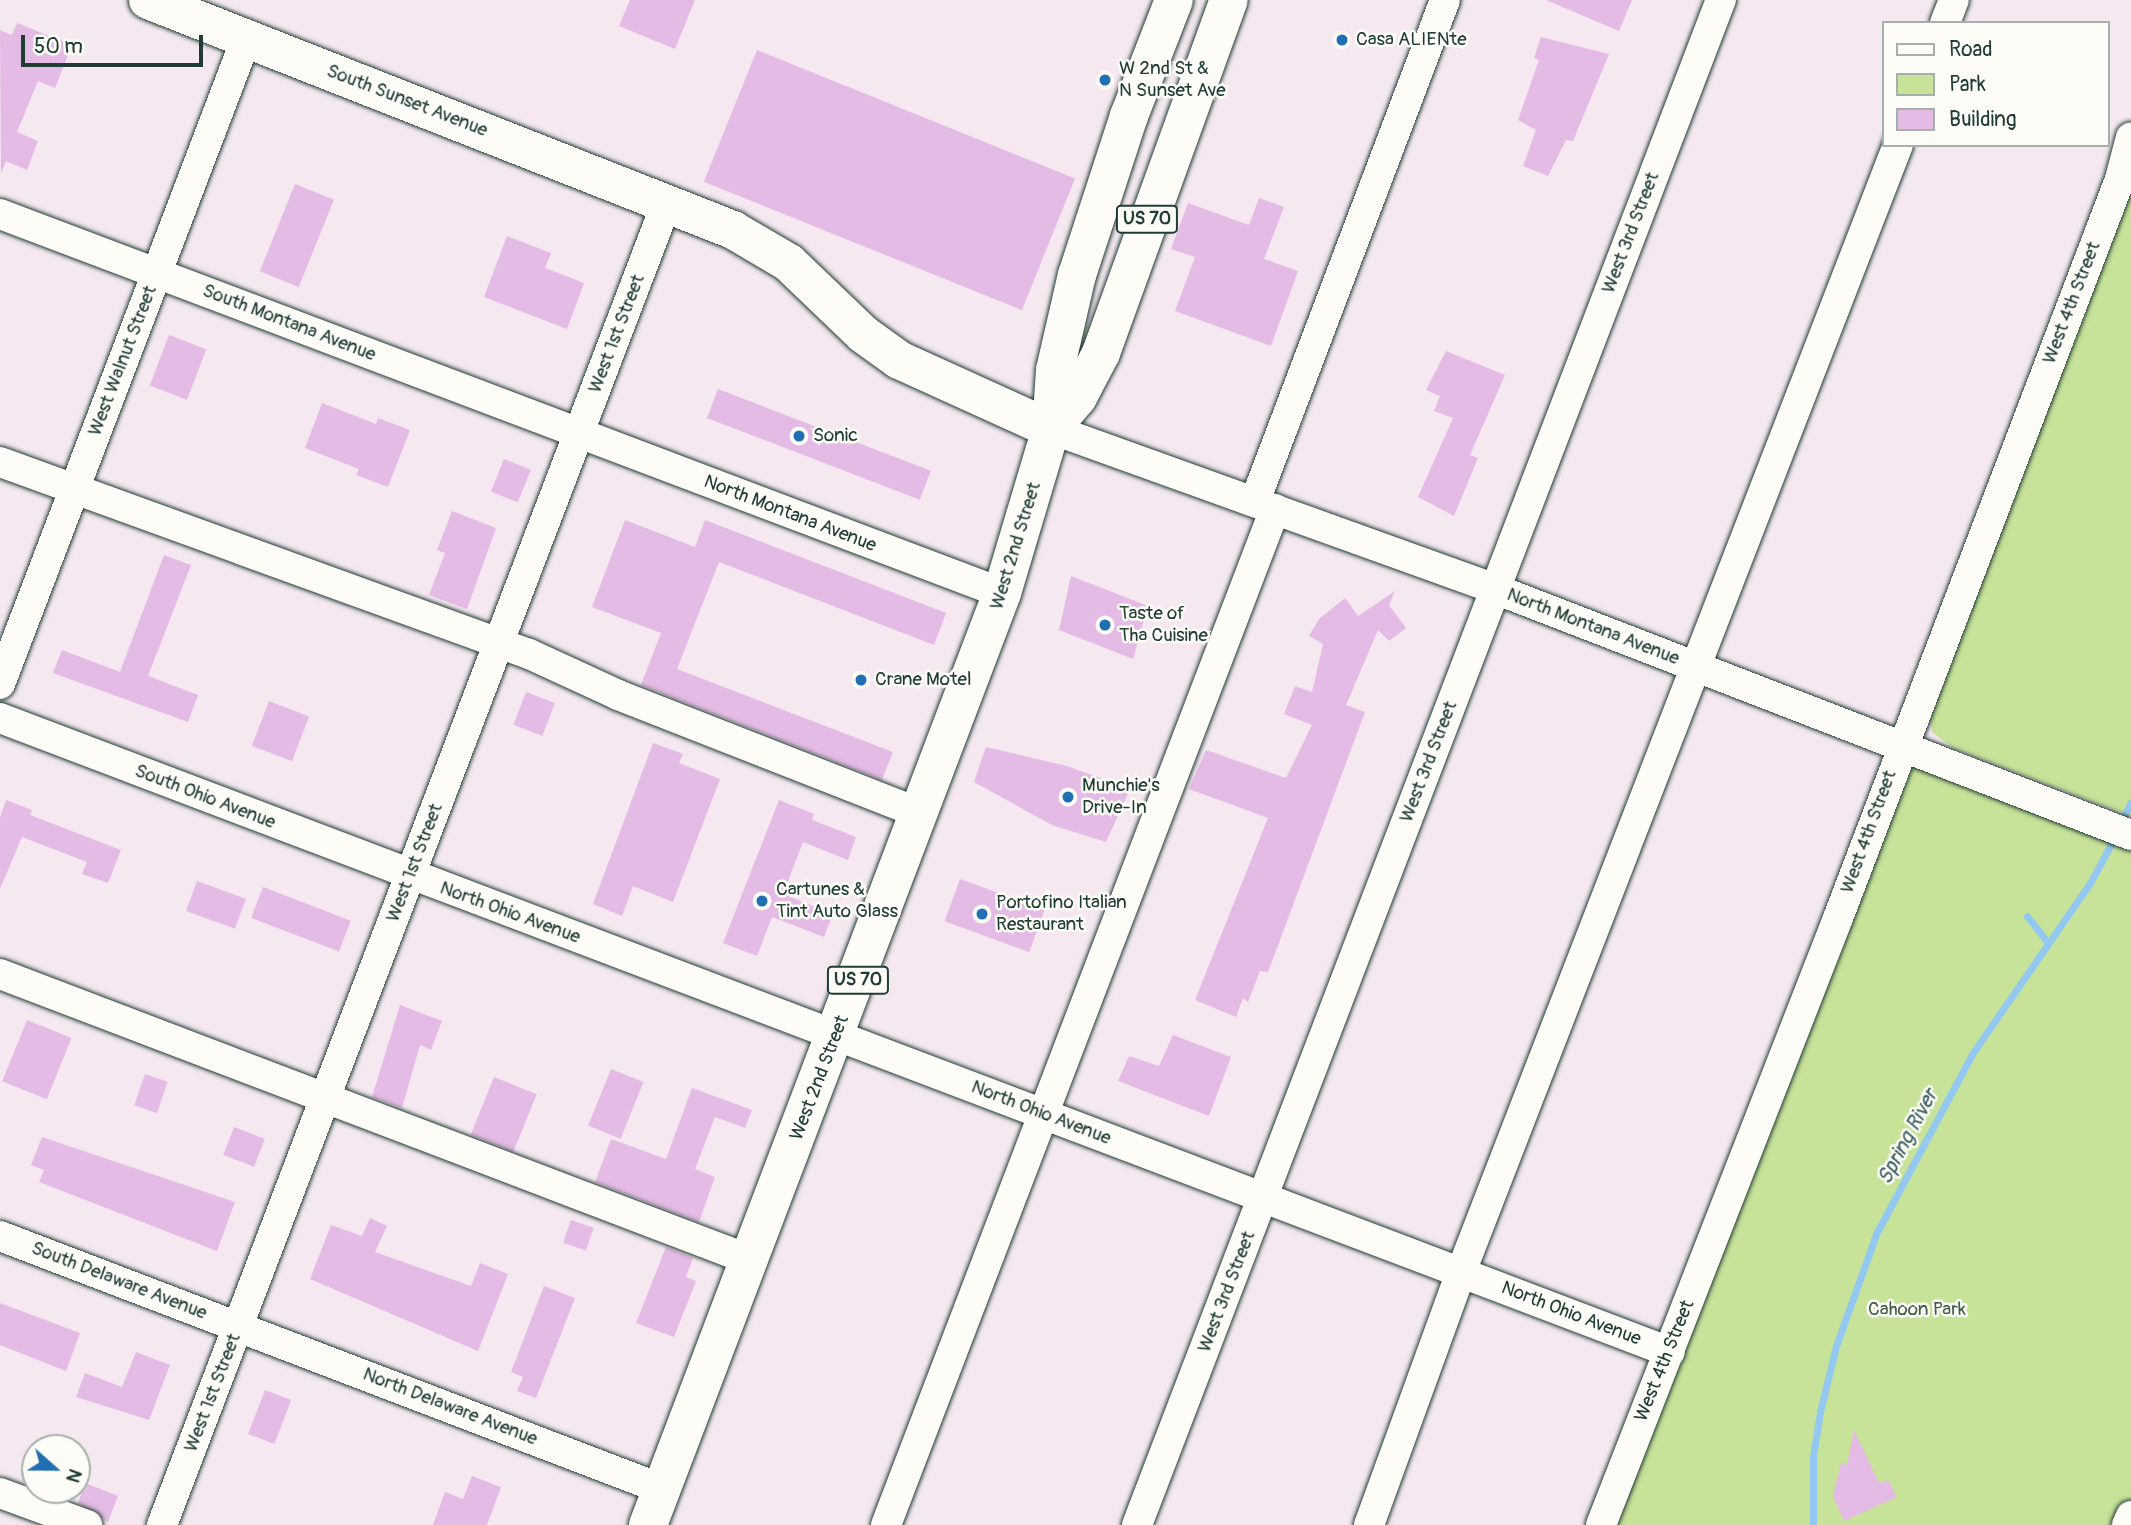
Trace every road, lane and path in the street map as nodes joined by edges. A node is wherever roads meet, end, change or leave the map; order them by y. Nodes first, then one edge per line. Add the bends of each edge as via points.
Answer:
1 (148, 0) edge
2 (1174, 0) edge
3 (1229, 0) edge
4 (1445, 0) edge
5 (1721, 0) edge
6 (1954, 0) edge
7 (1946, 21) edge
8 (246, 39) junction
9 (2131, 137) edge
10 (1897, 147) edge
11 (667, 202) junction
12 (0, 214) edge
13 (157, 273) junction
14 (1051, 429) junction
15 (578, 434) junction
16 (0, 462) edge
17 (74, 490) junction
18 (1265, 505) junction
19 (1494, 589) junction
20 (1002, 593) junction
21 (498, 643) junction
22 (1698, 667) junction
23 (0, 684) edge
24 (0, 718) edge
25 (1902, 745) junction
26 (921, 814) junction
27 (2131, 835) edge
28 (410, 875) junction
29 (0, 974) edge
30 (837, 1035) junction
31 (324, 1100) junction
32 (1042, 1114) junction
33 (1264, 1198) junction
34 (0, 1236) edge
35 (750, 1260) junction
36 (1461, 1272) junction
37 (239, 1325) junction
38 (1670, 1352) junction
39 (662, 1489) junction
40 (0, 1493) edge
41 (2131, 1516) edge
42 (87, 1525) edge
43 (162, 1525) edge
44 (648, 1525) edge
45 (886, 1525) edge
46 (1137, 1525) edge
47 (1369, 1525) edge
48 (1601, 1525) edge
49 (2127, 1525) edge

1 - 8 main road, South Sunset Avenue
2 - 14 main road, West 2nd Street / US 70 via 1129,116 1077,275 1055,370
3 - 14 main road, West 2nd Street / US 70 via 1101,353 1078,397
4 - 18 street
5 - 19 street, West 3rd Street
6 - 7 street
8 - 11 main road, South Sunset Avenue
8 - 13 street, West Walnut Street
9 - 25 street, West 4th Street via 2120,179
10 - 22 street
11 - 14 main road, South Sunset Avenue via 756,242 789,263 863,334 899,360
11 - 15 street, West 1st Street
12 - 13 street, South Montana Avenue
13 - 15 street, South Montana Avenue
13 - 17 street, West Walnut Street
14 - 18 street, North Montana Avenue
14 - 20 main road, West 2nd Street / US 70
15 - 20 street, North Montana Avenue
15 - 21 street, West 1st Street
16 - 17 street
17 - 21 street
17 - 23 street, West Walnut Street
18 - 19 street, North Montana Avenue
18 - 32 street
19 - 22 street, North Montana Avenue
19 - 33 street, West 3rd Street
20 - 26 main road, West 2nd Street / US 70
21 - 26 street
21 - 28 street, West 1st Street
22 - 25 street, North Montana Avenue
22 - 36 street
24 - 28 street, South Ohio Avenue
25 - 27 street, North Montana Avenue
25 - 38 street, West 4th Street
26 - 30 main road, West 2nd Street / US 70
28 - 30 street, North Ohio Avenue
28 - 31 street, West 1st Street
29 - 31 street
30 - 32 street, North Ohio Avenue
30 - 35 main road, West 2nd Street / US 70
31 - 35 street
31 - 37 street, West 1st Street
32 - 33 street, North Ohio Avenue
32 - 45 street
33 - 36 street, North Ohio Avenue
33 - 46 street, West 3rd Street
34 - 37 street, South Delaware Avenue
35 - 39 main road, West 2nd Street / US 70
36 - 38 street, North Ohio Avenue
36 - 47 street
37 - 39 street, North Delaware Avenue
37 - 43 street, West 1st Street
38 - 48 street, West 4th Street
39 - 44 main road, West 2nd Street / US 70
40 - 42 street
41 - 49 street

